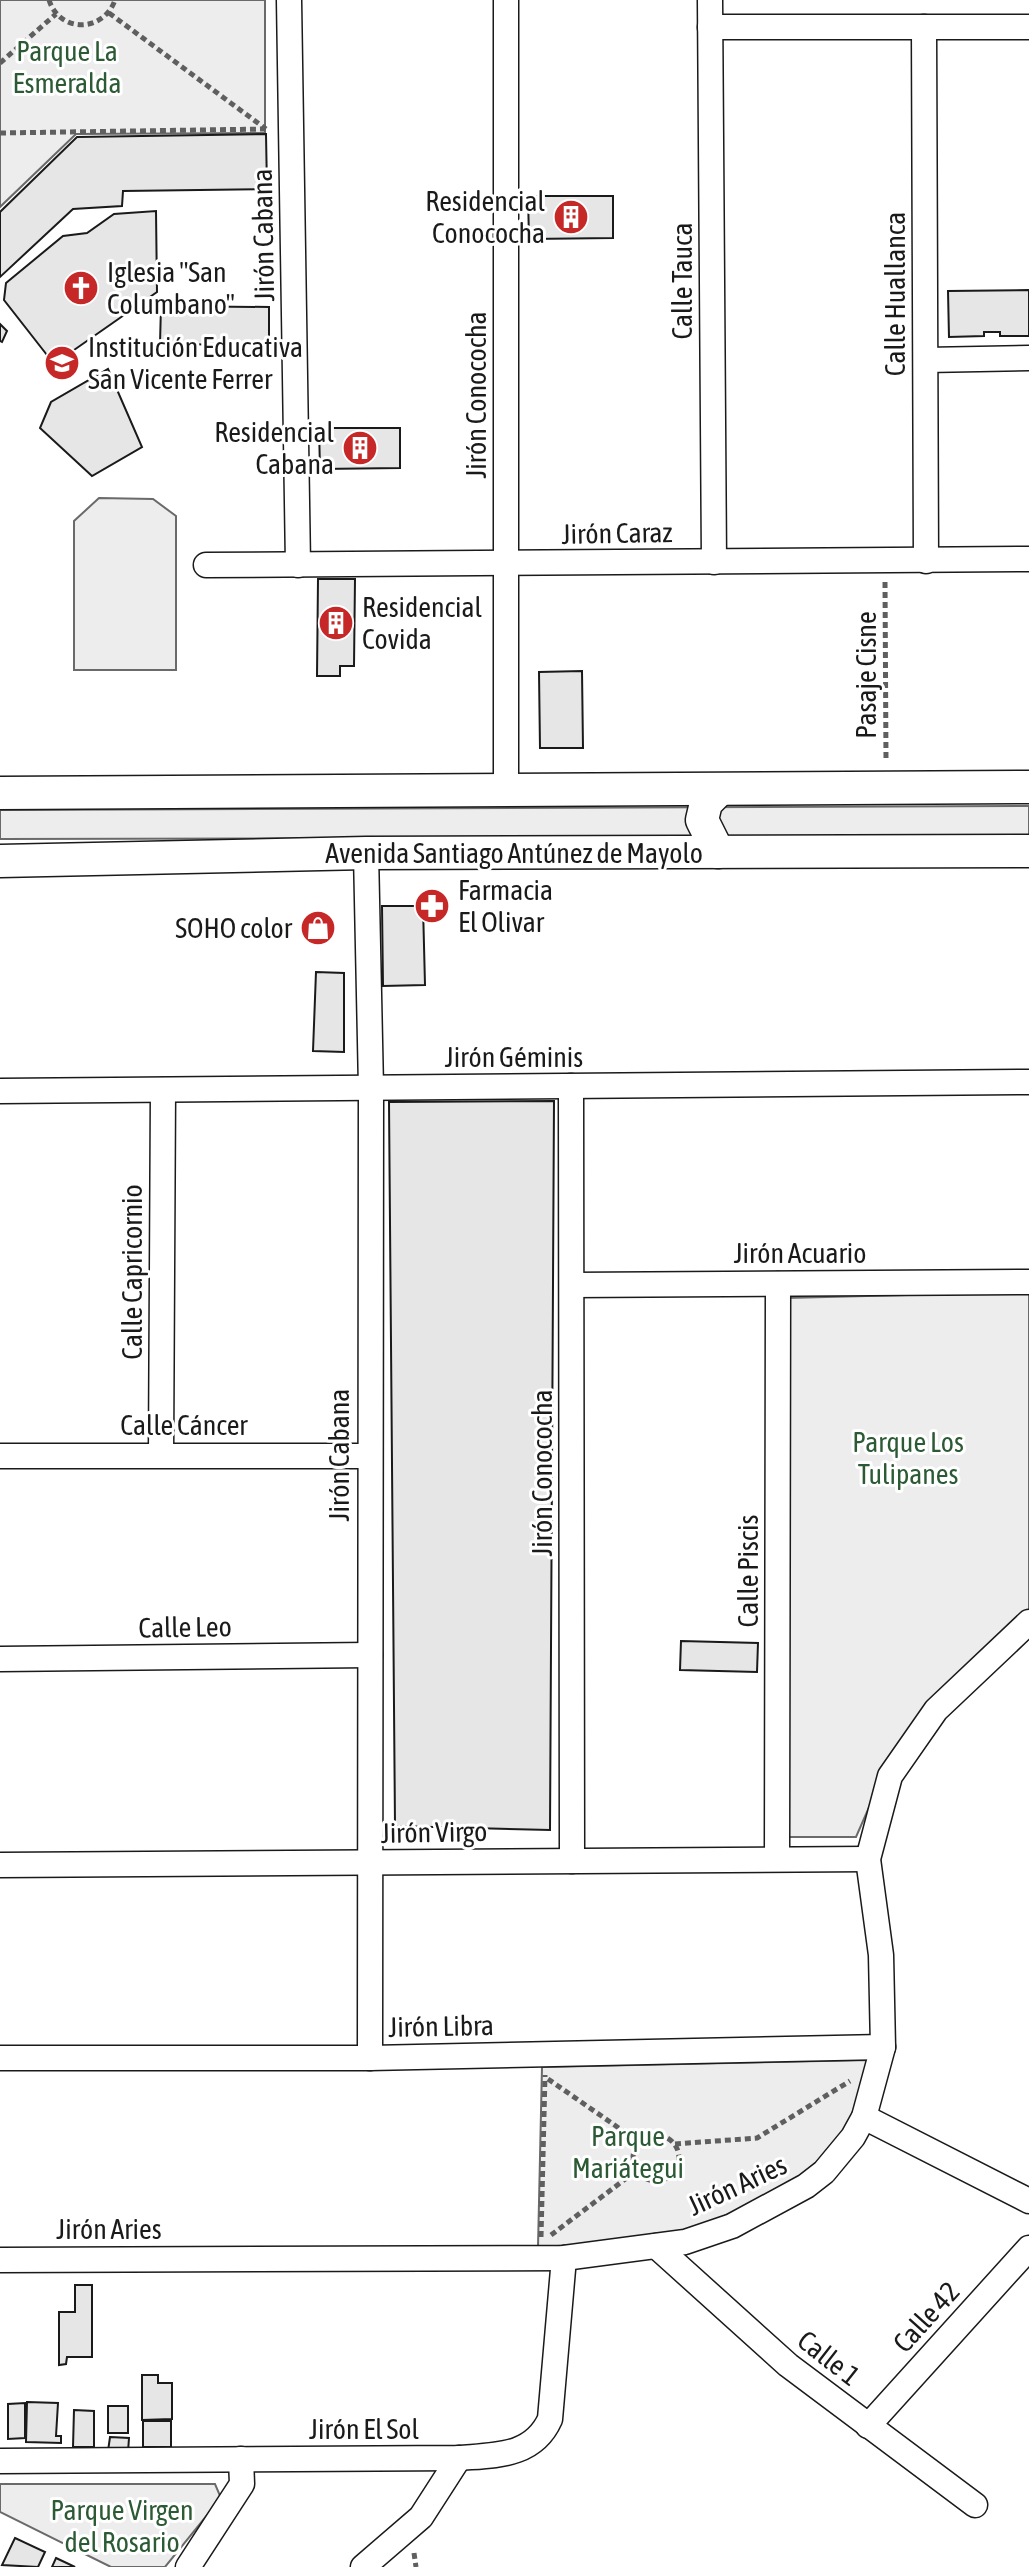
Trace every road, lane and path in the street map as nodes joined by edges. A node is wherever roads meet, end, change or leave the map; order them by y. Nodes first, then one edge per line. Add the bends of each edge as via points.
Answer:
1 (49, 0) edge
2 (115, 0) edge
3 (289, 0) edge
4 (506, 0) edge
5 (710, 0) edge
6 (109, 13) junction
7 (56, 14) junction
8 (710, 27) junction
9 (924, 27) junction
10 (1029, 27) edge
11 (0, 63) edge
12 (291, 128) junction
13 (265, 129) junction
14 (0, 133) edge
15 (1029, 358) edge
16 (926, 360) junction
17 (1029, 559) edge
18 (885, 561) junction
19 (926, 561) junction
20 (714, 562) junction
21 (206, 565) dead end
22 (298, 565) junction
23 (506, 565) junction
24 (1029, 787) edge
25 (886, 788) junction
26 (506, 789) junction
27 (682, 790) junction
28 (719, 790) junction
29 (0, 793) edge
30 (1029, 851) edge
31 (682, 852) junction
32 (718, 852) junction
33 (366, 853) junction
34 (0, 861) edge
35 (1029, 1082) edge
36 (571, 1086) junction
37 (371, 1088) junction
38 (163, 1090) junction
39 (0, 1091) edge
40 (1029, 1282) edge
41 (778, 1284) junction
42 (572, 1285) junction
43 (161, 1455) junction
44 (0, 1456) edge
45 (368, 1456) junction
46 (1029, 1622) edge
47 (370, 1655) junction
48 (0, 1659) edge
49 (777, 1859) junction
50 (868, 1859) junction
51 (572, 1861) junction
52 (372, 1863) junction
53 (0, 1865) edge
54 (883, 2047) junction
55 (0, 2058) edge
56 (370, 2058) junction
57 (545, 2065) junction
58 (856, 2077) dead end
59 (864, 2117) junction
60 (639, 2142) junction
61 (675, 2144) junction
62 (636, 2171) junction
63 (1029, 2201) edge
64 (656, 2246) junction
65 (1029, 2248) edge
66 (564, 2258) junction
67 (0, 2260) edge
68 (868, 2426) junction
69 (459, 2458) junction
70 (241, 2459) junction
71 (0, 2461) edge
72 (975, 2505) dead end
73 (188, 2567) edge
74 (363, 2567) edge

1 - 7 path
2 - 6 path
3 - 12 street, Jirón Cabana
4 - 23 street, Jirón Conococha
5 - 8 street, Calle Tauca
6 - 7 path via 83,26
6 - 13 path
7 - 11 path
8 - 9 street
8 - 20 street, Calle Tauca
9 - 10 street
9 - 16 street, Calle Huallanca
12 - 13 path
12 - 22 street, Jirón Cabana
13 - 14 path
15 - 16 street
16 - 19 street, Calle Huallanca
17 - 19 street, Jirón Caraz
18 - 19 street, Jirón Caraz
18 - 20 street, Jirón Caraz
18 - 25 path, Pasaje Cisne
20 - 23 street, Jirón Caraz
21 - 22 street, Jirón Caraz
22 - 23 street, Jirón Caraz
23 - 26 street, Jirón Conococha
24 - 25 main road
25 - 28 main road
26 - 27 main road
26 - 29 main road
27 - 28 main road
27 - 31 main road via 696,821
28 - 32 main road via 706,803 702,820
30 - 32 main road, Avenida Santiago Antúnez de Mayolo
31 - 32 main road, Avenida Santiago Antúnez de Mayolo
31 - 33 main road, Avenida Santiago Antúnez de Mayolo
33 - 34 main road, Avenida Santiago Antúnez de Mayolo
33 - 37 street, Jirón Cabana
35 - 36 street, Jirón Géminis
36 - 37 street, Jirón Géminis
36 - 42 street, Jirón Conococha
37 - 38 street, Jirón Géminis
37 - 45 street, Jirón Cabana
38 - 39 street, Jirón Géminis
38 - 43 street, Calle Capricornio
40 - 41 street, Jirón Acuario
41 - 42 street, Jirón Acuario
41 - 49 street, Calle Piscis
42 - 51 street, Jirón Conococha
43 - 44 street, Calle Cáncer
43 - 45 street, Calle Cáncer
45 - 47 street, Jirón Cabana
46 - 50 street, Jirón Aries via 936,1710 890,1776
47 - 48 street, Calle Leo
47 - 52 street, Jirón Cabana
49 - 50 street, Jirón Virgo
49 - 51 street, Jirón Virgo
50 - 54 street, Jirón Aries via 881,1955
51 - 52 street, Jirón Virgo
52 - 53 street, Jirón Virgo
52 - 56 street, Jirón Cabana
54 - 57 street, Jirón Libra
54 - 59 street, Jirón Aries
55 - 56 street, Jirón Libra
56 - 57 street, Jirón Libra
57 - 60 path
57 - 62 path via 540,2242
58 - 61 path via 757,2138
59 - 63 street
59 - 64 street, Jirón Aries via 838,2157 806,2186 710,2235
60 - 61 path via 657,2135
60 - 62 path via 632,2156
61 - 62 path via 678,2163 669,2177 651,2180
64 - 66 street, Jirón Aries
64 - 68 street, Calle 1 via 771,2351
65 - 68 street, Calle 42
66 - 67 street, Jirón Aries
66 - 69 street, Jirón El Sol via 546,2427 528,2447 515,2452
68 - 72 street, Calle 1
69 - 70 street, Jirón El Sol
69 - 74 street via 421,2517
70 - 71 street, Jirón El Sol
70 - 73 street via 242,2484

